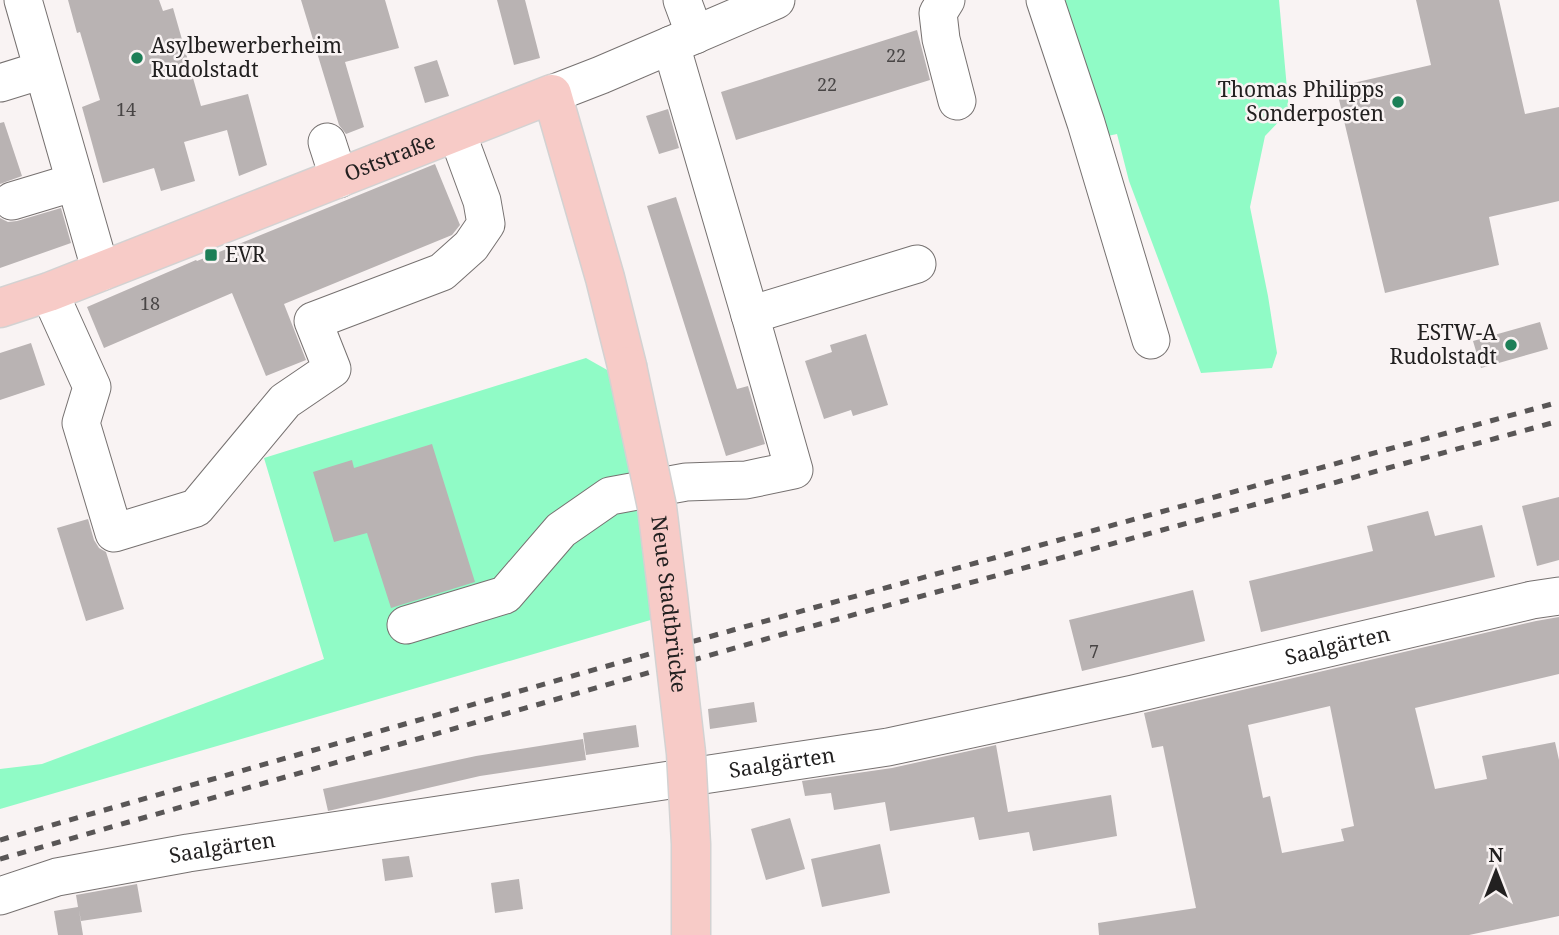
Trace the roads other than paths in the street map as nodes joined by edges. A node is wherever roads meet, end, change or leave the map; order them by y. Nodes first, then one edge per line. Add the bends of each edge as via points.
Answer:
1 (23, 0) edge
2 (682, 0) edge
3 (776, 0) edge
4 (946, 0) edge
5 (1045, 0) edge
6 (732, 9) edge
7 (683, 40) junction
8 (42, 70) junction
9 (0, 83) edge
10 (552, 93) junction
11 (957, 101) dead end
12 (457, 133) junction
13 (327, 142) dead end
14 (339, 179) junction
15 (75, 182) junction
16 (12, 201) dead end
17 (917, 264) dead end
18 (101, 272) junction
19 (49, 292) junction
20 (0, 308) edge
21 (750, 315) junction
22 (1151, 340) dead end
23 (1559, 596) edge
24 (406, 625) dead end
25 (0, 896) edge
26 (691, 935) edge

1 - 8 street
2 - 7 street
3 - 6 street, Oststraße
4 - 11 street via 938,13
5 - 22 street
6 - 7 street, Oststraße
7 - 10 street, Oststraße
7 - 21 street
8 - 9 street
8 - 15 street
10 - 12 main road, Oststraße
10 - 26 main road, Neue Stadtbrücke, bridge via 606,278 657,507 686,753
12 - 14 main road, Oststraße
12 - 19 street via 486,225 442,272 313,321 332,369 285,401 196,509 114,533 81,423 92,387
13 - 14 street
14 - 18 main road, Oststraße
15 - 16 street
15 - 18 street
17 - 21 street
18 - 19 main road, Oststraße
19 - 20 main road, Oststraße
21 - 24 street via 794,470 610,496 561,530 505,595
23 - 25 street, Saalgärten via 888,747 188,853 57,877

